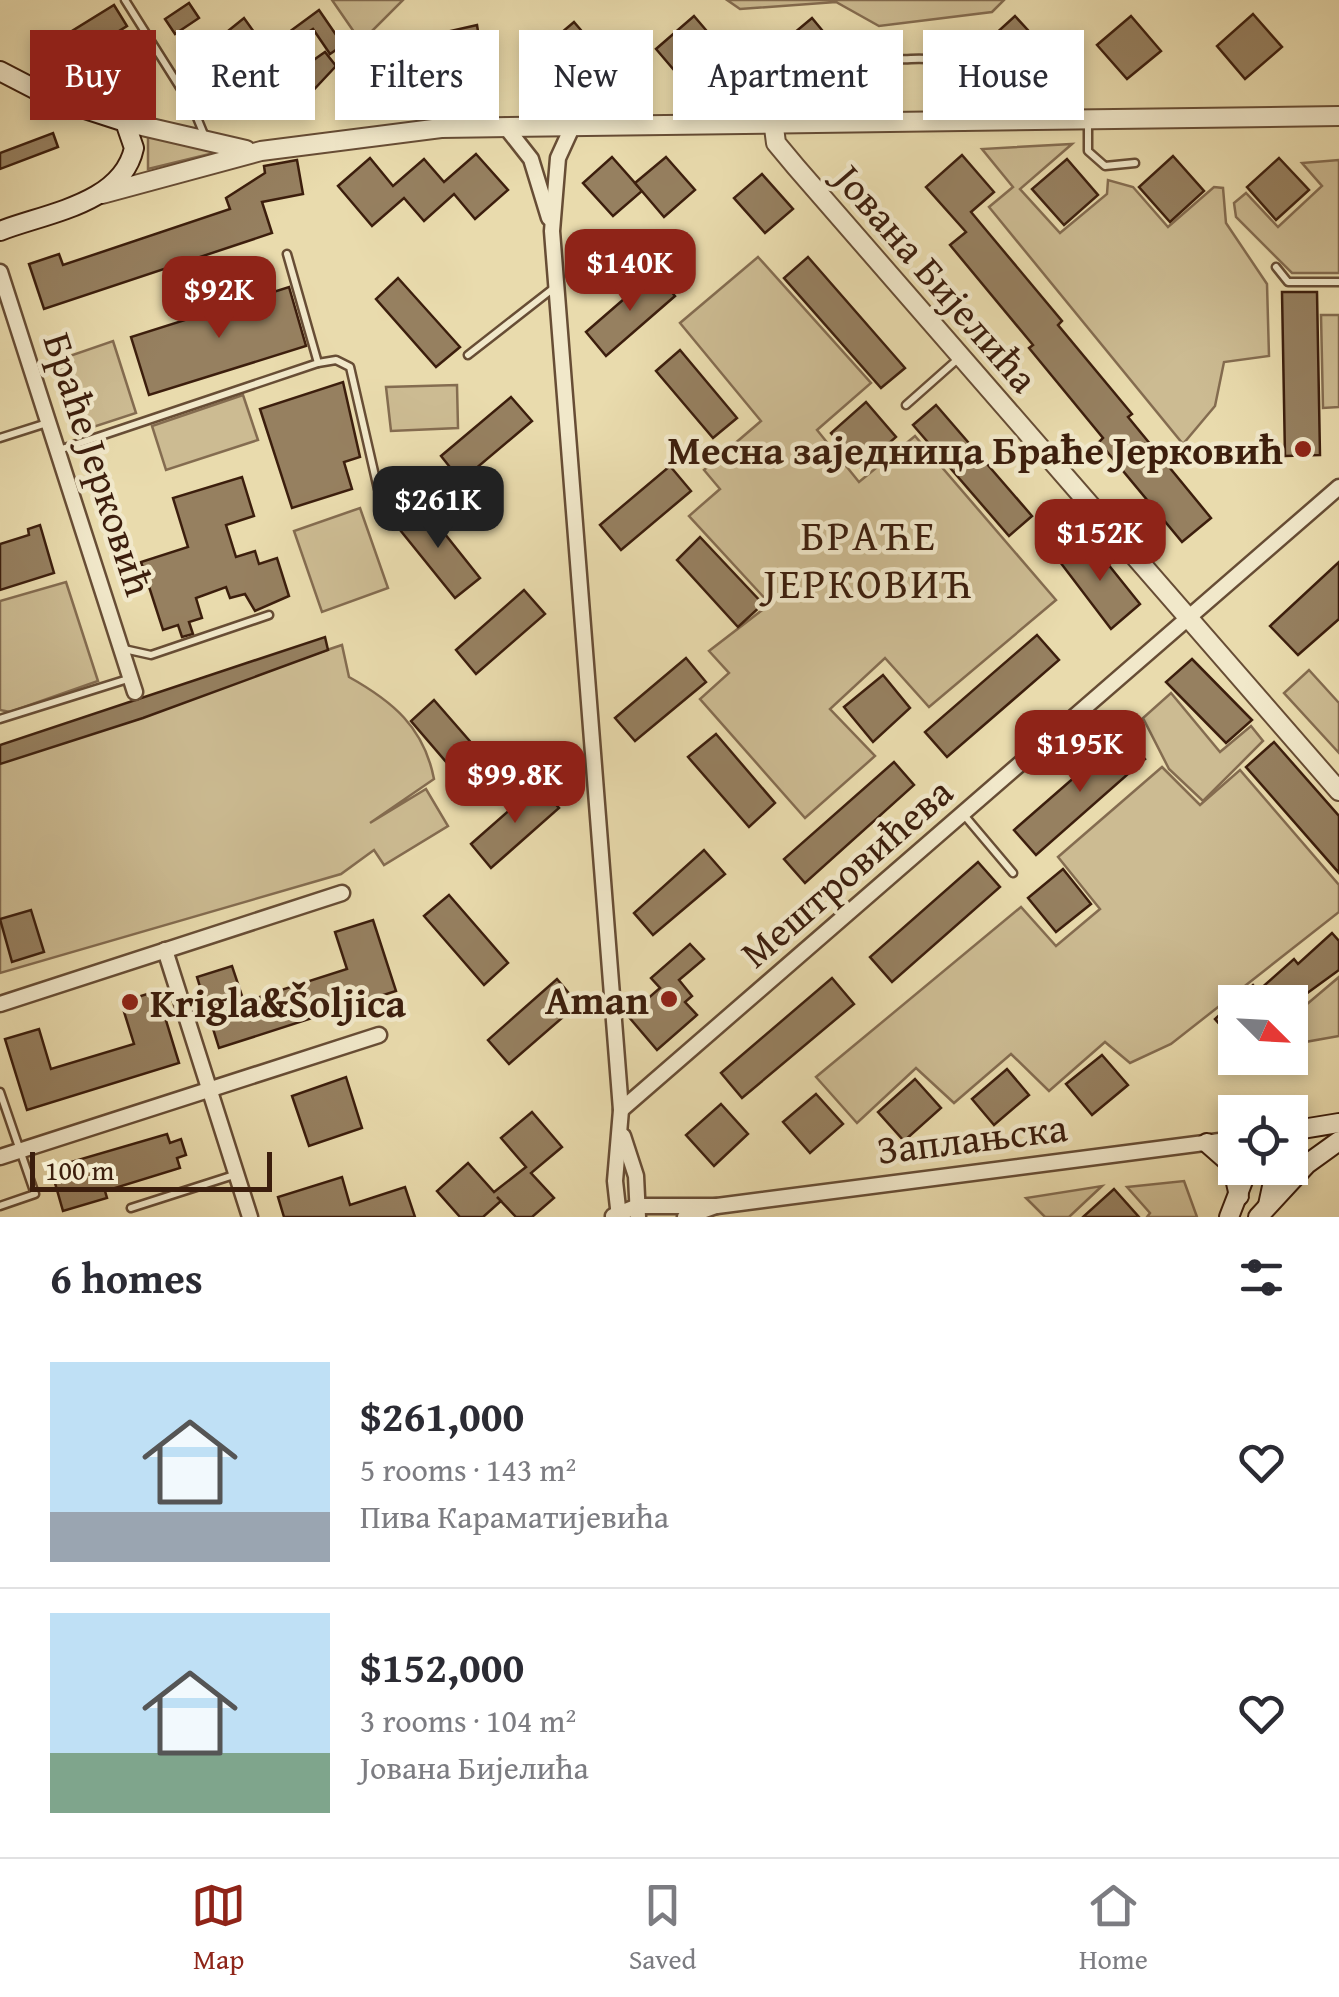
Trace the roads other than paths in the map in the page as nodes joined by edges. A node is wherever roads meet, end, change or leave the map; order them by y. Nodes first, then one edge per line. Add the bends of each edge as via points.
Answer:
1 (125, 0) edge
2 (0, 71) edge
3 (1339, 116) edge
4 (1084, 118) edge
5 (1088, 118) junction
6 (440, 120) edge
7 (772, 120) joint
8 (126, 122) junction
9 (574, 122) junction
10 (505, 126) junction
11 (441, 128) junction
12 (206, 144) junction
13 (261, 151) junction
14 (1135, 163) dead end
15 (102, 194) junction
16 (0, 230) edge
17 (552, 231) junction
18 (287, 254) dead end
19 (1276, 267) dead end
20 (0, 272) edge
21 (1339, 282) edge
22 (556, 286) junction
23 (468, 356) dead end
24 (960, 357) junction
25 (318, 363) junction
26 (906, 405) dead end
27 (48, 423) junction
28 (0, 438) edge
29 (58, 450) junction
30 (1339, 487) edge
31 (378, 489) dead end
32 (269, 614) dead end
33 (1185, 617) junction
34 (122, 649) junction
35 (133, 685) joint
36 (0, 719) edge
37 (1339, 791) edge
38 (964, 814) junction
39 (1013, 873) dead end
40 (342, 893) dead end
41 (165, 950) junction
42 (0, 1004) edge
43 (379, 1034) dead end
44 (210, 1089) junction
45 (0, 1092) edge
46 (621, 1110) junction
47 (1339, 1124) edge
48 (1308, 1128) edge
49 (621, 1130) junction
50 (1339, 1140) edge
51 (1218, 1142) edge
52 (1208, 1143) junction
53 (20, 1151) junction
54 (0, 1157) edge
55 (237, 1174) junction
56 (1243, 1185) edge
57 (1271, 1185) edge
58 (1239, 1196) junction
59 (0, 1206) edge
60 (717, 1206) junction
61 (130, 1208) dead end
62 (1263, 1211) edge
63 (638, 1212) edge
64 (616, 1215) edge
65 (250, 1217) edge
66 (685, 1217) edge
67 (1229, 1217) edge

1 - 12 lane via 193,108
2 - 8 street via 54,99
3 - 5 street
4 - 5 street
5 - 14 lane via 1088,151 1104,166
6 - 11 lane
7 - 9 street
7 - 24 street, Јована Бијелића via 776,143
8 - 12 street
8 - 15 street via 132,158
9 - 10 street
9 - 17 street via 558,158
10 - 11 street
10 - 17 street via 531,159
11 - 13 street
12 - 13 street
13 - 15 street
15 - 16 street
17 - 22 street
18 - 25 lane
19 - 21 lane via 1288,282
20 - 27 street, Браће Јерковић
22 - 23 lane
22 - 46 street
24 - 26 lane
24 - 33 street, Јована Бијелића
25 - 29 lane
25 - 31 lane via 336,360 350,367
27 - 28 lane
27 - 29 street, Браће Јерковић
29 - 34 street, Браће Јерковић
30 - 33 street, Мештровићева
32 - 34 lane via 151,654
33 - 37 street, Јована Бијелића
33 - 38 street, Мештровићева
34 - 35 street, Браће Јерковић
35 - 36 lane, Браће Јерковић
38 - 39 lane
38 - 46 street, Мештровићева
40 - 41 street
41 - 42 street
41 - 44 street
43 - 44 street
44 - 53 street
44 - 55 street
45 - 53 lane
46 - 49 street
47 - 48 street
49 - 63 street via 636,1176
49 - 64 street
50 - 62 street
51 - 52 street, Заплањска
52 - 58 street via 1232,1165
52 - 60 street, Заплањска
53 - 54 street
53 - 59 lane via 35,1194
55 - 61 lane
55 - 65 street
56 - 58 street
57 - 62 street
58 - 67 street
60 - 63 street, Заплањска
60 - 66 street, Заплањска
63 - 64 street, Заплањска

